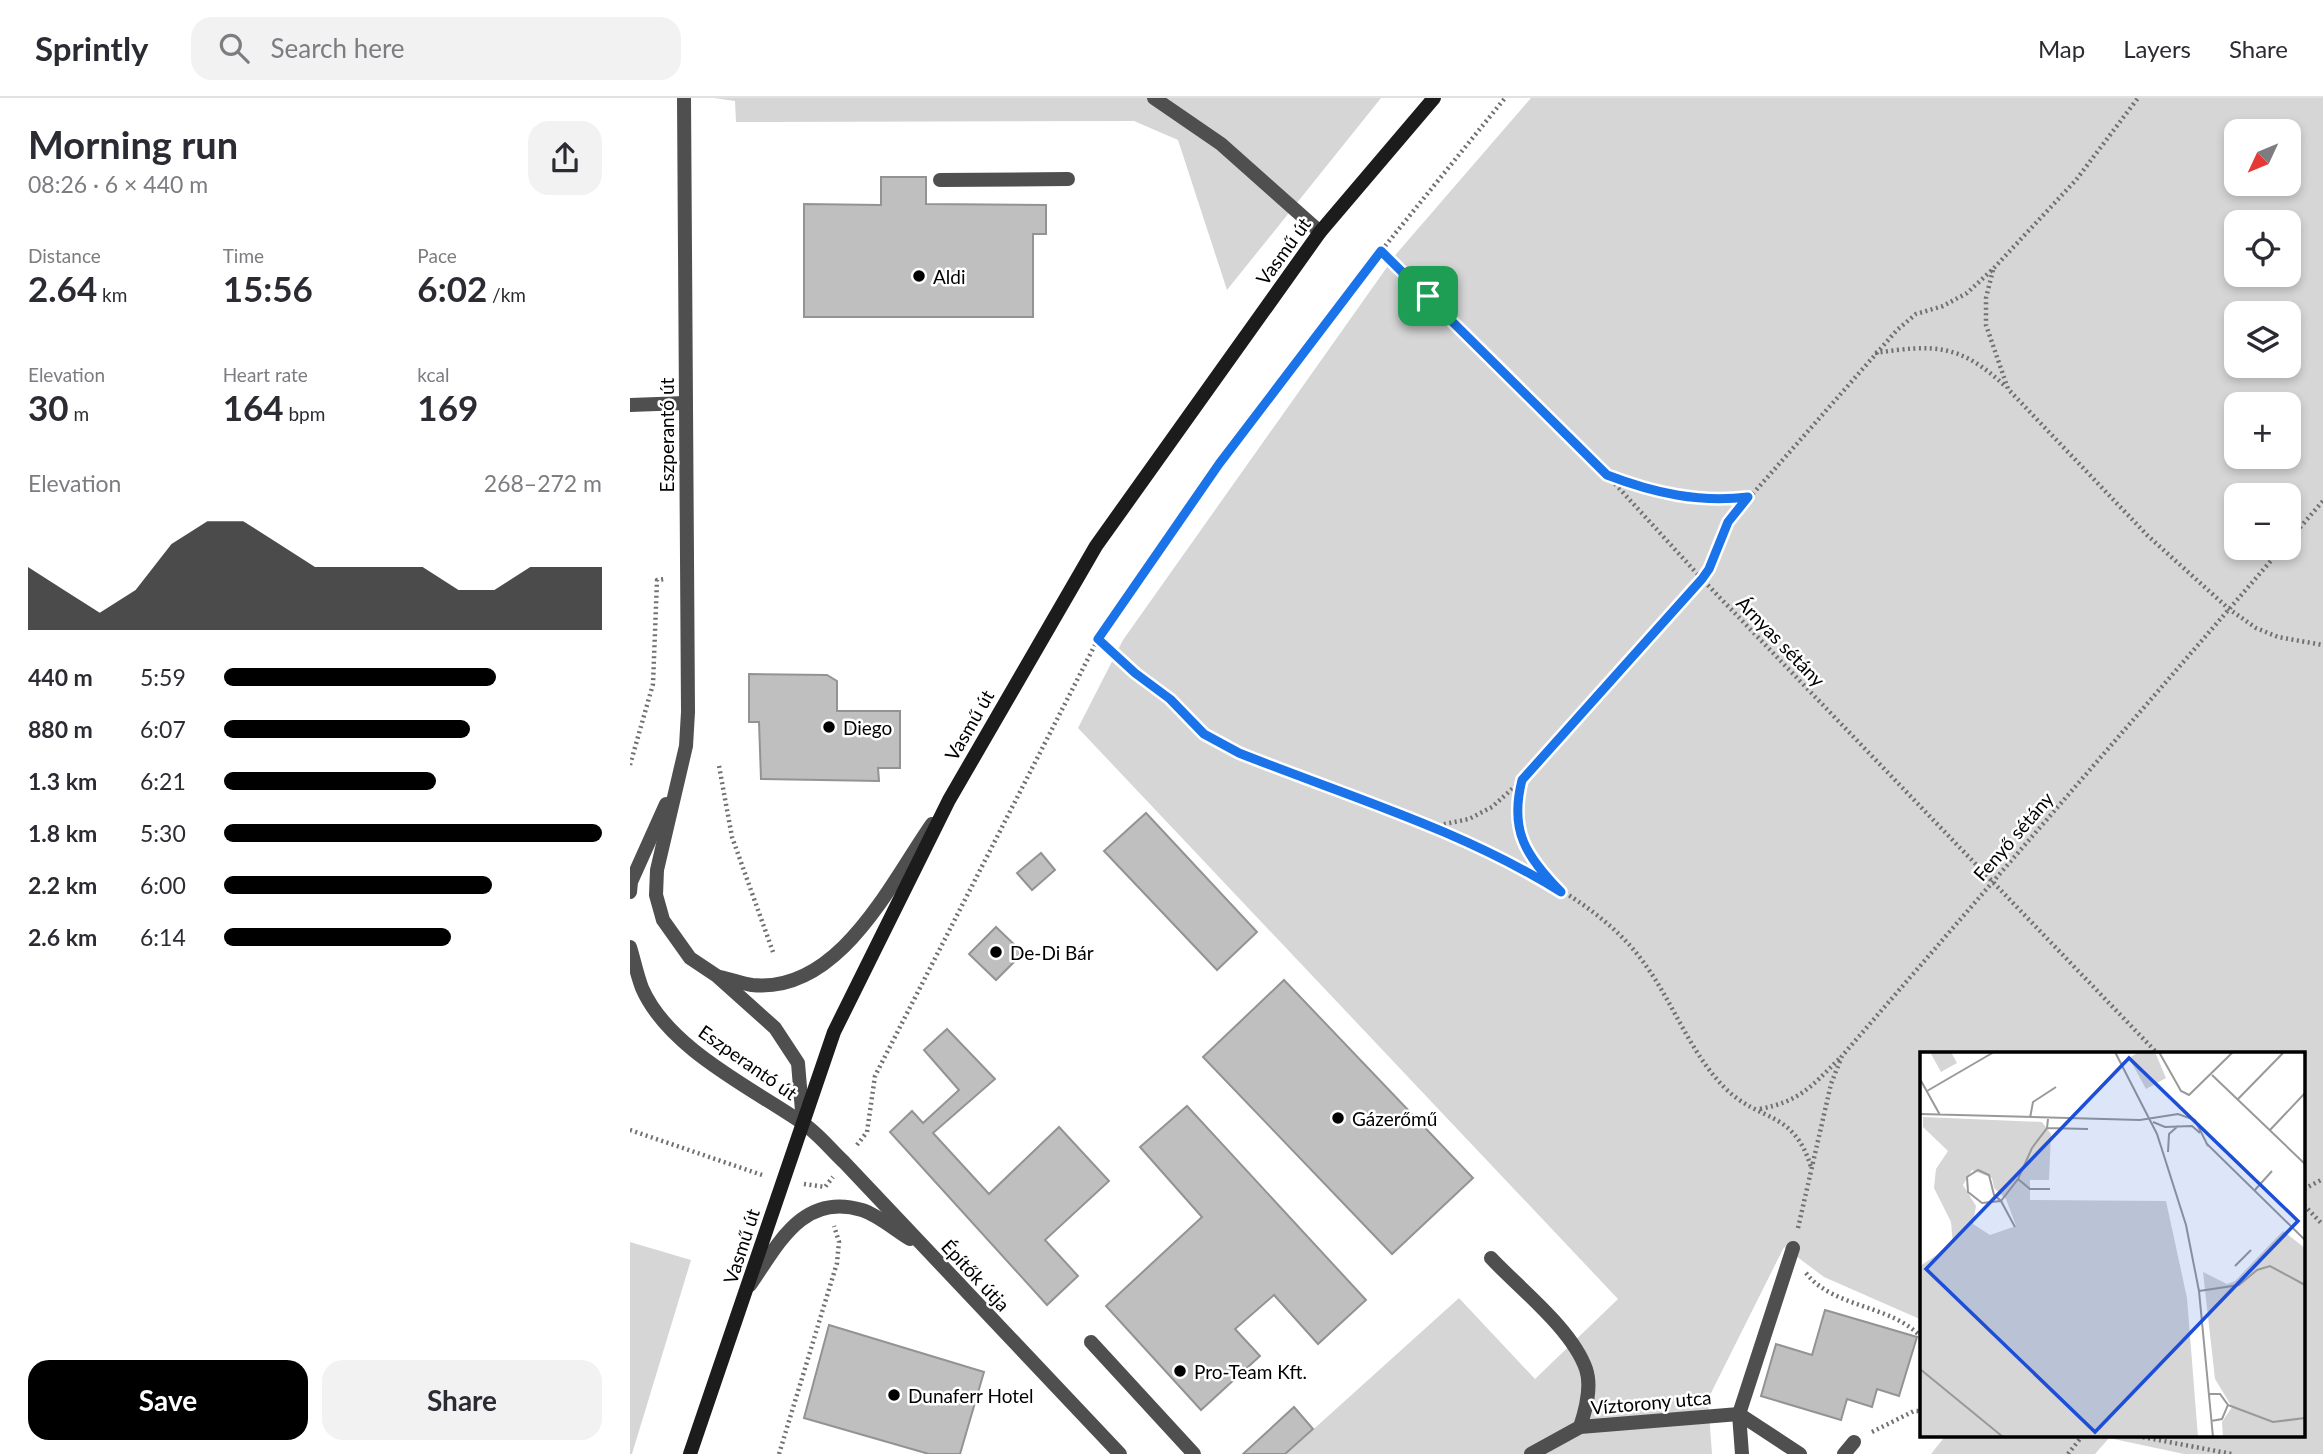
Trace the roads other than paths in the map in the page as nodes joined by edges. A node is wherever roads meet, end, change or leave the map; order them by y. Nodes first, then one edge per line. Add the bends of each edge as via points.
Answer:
1 (684, 98) edge
2 (1154, 98) edge
3 (1434, 98) edge
4 (1068, 179) dead end
5 (940, 180) dead end
6 (1320, 232) junction
7 (685, 403) junction
8 (630, 405) edge
9 (681, 771) junction
10 (949, 800) junction
11 (630, 892) edge
12 (630, 947) edge
13 (717, 976) junction
14 (803, 1123) junction
15 (1793, 1248) road end
16 (926, 1249) junction
17 (1491, 1258) dead end
18 (747, 1289) junction
19 (1091, 1342) dead end
20 (1739, 1414) junction
21 (1580, 1427) junction
22 (1854, 1443) road end
23 (690, 1454) edge
24 (1120, 1454) edge
25 (1194, 1454) edge
26 (1531, 1454) edge
27 (1742, 1454) edge
28 (1800, 1454) edge
29 (1844, 1454) edge

1 - 7 street, Eszperantó út
2 - 6 street via 1222,144
3 - 6 street, Vasmű út
4 - 5 street
6 - 10 street, Vasmű út via 1096,546
7 - 8 street
7 - 9 street, Eszperantó út via 688,712
9 - 11 street, Eszperantó út
9 - 13 street, Eszperantó út via 657,870 656,895 663,920 676,941 690,958
10 - 13 street, Eszperantó út via 849,944 822,968 788,981 753,985
10 - 14 street, Vasmű út via 834,1032
12 - 14 street, Eszperantó út via 643,989 668,1024 726,1074
13 - 14 street, Eszperantó út via 775,1028 797,1063
14 - 16 street, Építők útja
14 - 18 street, Vasmű út
15 - 20 street
16 - 18 street via 863,1210 830,1208 808,1213 791,1225
16 - 24 street, Építők útja
17 - 21 street via 1573,1343 1587,1370 1588,1400
18 - 23 street, Vasmű út
19 - 25 street
20 - 21 street, Víztorony utca
20 - 27 street
20 - 28 street
21 - 26 street, Víztorony utca
22 - 29 street

